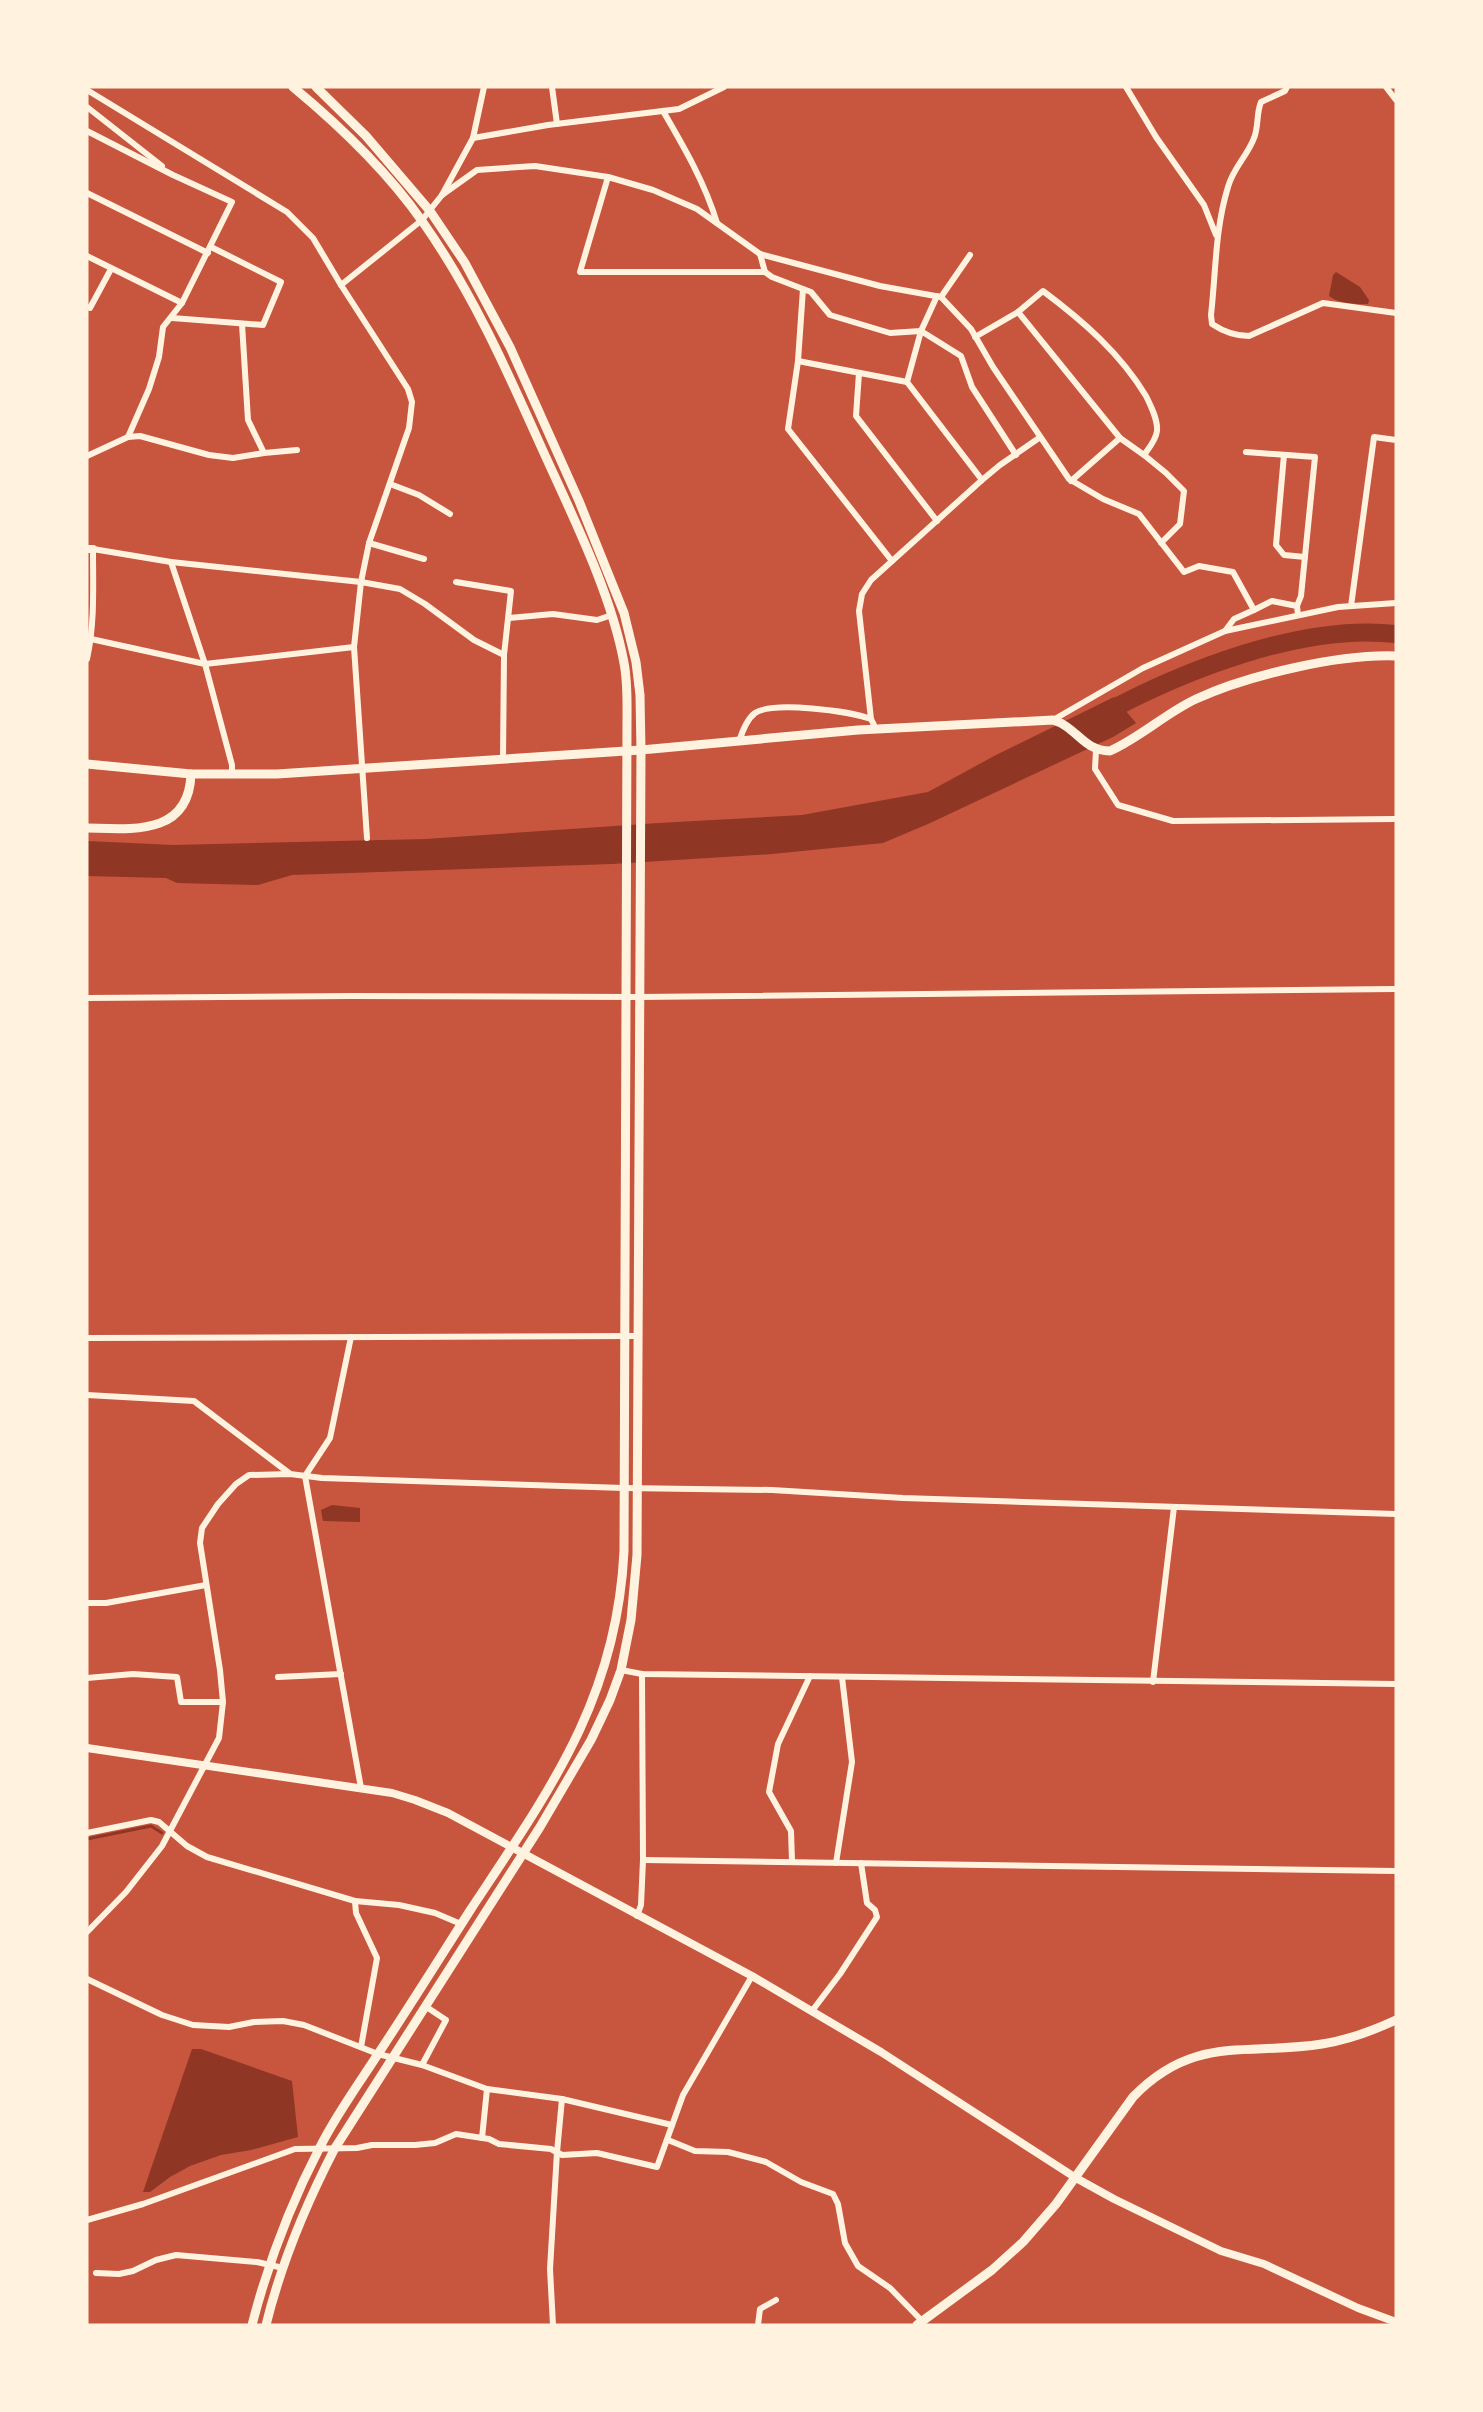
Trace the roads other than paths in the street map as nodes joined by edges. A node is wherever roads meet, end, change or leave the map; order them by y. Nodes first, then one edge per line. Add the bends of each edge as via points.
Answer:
1 (293, 87) edge
2 (316, 87) edge
3 (484, 87) edge
4 (552, 87) edge
5 (724, 87) edge
6 (1126, 87) edge
7 (1287, 87) edge
8 (1386, 87) edge
9 (87, 90) edge
10 (1396, 100) edge
11 (87, 107) edge
12 (663, 111) junction
13 (557, 124) junction
14 (87, 131) edge
15 (473, 138) junction
16 (173, 175) junction
17 (608, 177) junction
18 (87, 193) edge
19 (442, 195) junction
20 (430, 212) junction
21 (422, 220) junction
22 (717, 223) junction
23 (1216, 236) junction
24 (209, 250) junction
25 (760, 254) junction
26 (970, 255) dead end
27 (87, 256) edge
28 (111, 268) junction
29 (765, 272) junction
30 (341, 285) junction
31 (803, 289) junction
32 (939, 297) junction
33 (182, 303) junction
34 (87, 307) edge
35 (1018, 312) junction
36 (1396, 313) edge
37 (172, 318) junction
38 (242, 324) junction
39 (921, 331) junction
40 (975, 337) junction
41 (798, 361) junction
42 (859, 373) junction
43 (907, 382) junction
44 (128, 437) junction
45 (1039, 438) junction
46 (1120, 438) junction
47 (1396, 440) edge
48 (297, 450) dead end
49 (1246, 452) dead end
50 (264, 453) junction
51 (1016, 455) junction
52 (1144, 455) junction
53 (1284, 455) junction
54 (87, 456) edge
55 (982, 480) junction
56 (1071, 481) junction
57 (390, 484) junction
58 (450, 514) dead end
59 (937, 521) junction
60 (369, 543) junction
61 (1161, 543) junction
62 (90, 549) edge
63 (1305, 557) junction
64 (424, 559) dead end
65 (892, 561) junction
66 (171, 562) junction
67 (361, 582) junction
68 (456, 582) dead end
69 (1396, 603) edge
70 (1297, 606) junction
71 (1351, 606) junction
72 (1254, 610) junction
73 (612, 615) junction
74 (1298, 615) junction
75 (509, 618) junction
76 (1225, 631) junction
77 (91, 639) junction
78 (354, 647) junction
79 (504, 656) junction
80 (1396, 656) edge
81 (87, 659) edge
82 (205, 664) junction
83 (871, 719) junction
84 (1057, 721) junction
85 (876, 729) junction
86 (739, 742) junction
87 (1093, 748) junction
88 (640, 750) junction
89 (627, 751) junction
90 (503, 760) junction
91 (87, 764) edge
92 (363, 769) junction
93 (191, 774) junction
94 (231, 775) junction
95 (1396, 819) edge
96 (87, 828) edge
97 (367, 838) dead end
98 (1396, 989) edge
99 (626, 997) junction
100 (638, 997) junction
101 (87, 998) edge
102 (638, 1336) junction
103 (351, 1337) junction
104 (624, 1337) junction
105 (87, 1338) edge
106 (87, 1395) edge
107 (290, 1474) junction
108 (305, 1476) junction
109 (624, 1488) junction
110 (638, 1488) junction
111 (1174, 1507) junction
112 (1396, 1514) edge
113 (206, 1584) junction
114 (87, 1603) edge
115 (621, 1670) junction
116 (341, 1674) junction
117 (642, 1674) junction
118 (810, 1676) junction
119 (278, 1677) dead end
120 (842, 1677) junction
121 (87, 1678) edge
122 (1153, 1682) junction
123 (1396, 1684) edge
124 (223, 1702) junction
125 (87, 1748) edge
126 (204, 1764) junction
127 (361, 1788) junction
128 (170, 1831) junction
129 (87, 1833) edge
130 (512, 1848) junction
131 (522, 1854) junction
132 (643, 1860) junction
133 (792, 1861) junction
134 (836, 1863) junction
135 (861, 1863) junction
136 (1396, 1871) edge
137 (355, 1901) junction
138 (637, 1916) junction
139 (461, 1924) junction
140 (87, 1932) edge
141 (752, 1976) junction
142 (87, 1979) edge
143 (425, 2006) junction
144 (812, 2011) junction
145 (1396, 2020) edge
146 (361, 2047) junction
147 (378, 2054) junction
148 (391, 2057) junction
149 (423, 2065) junction
150 (487, 2089) junction
151 (562, 2099) junction
152 (672, 2125) junction
153 (482, 2138) junction
154 (668, 2140) junction
155 (335, 2148) junction
156 (319, 2149) junction
157 (557, 2152) junction
158 (1076, 2178) junction
159 (87, 2220) edge
160 (270, 2264) junction
161 (283, 2268) junction
162 (96, 2273) dead end
163 (776, 2300) dead end
164 (1396, 2322) edge
165 (920, 2323) edge
166 (252, 2325) edge
167 (266, 2325) edge
168 (553, 2325) edge
169 (758, 2325) edge

1 - 21 main road via 358,146
2 - 20 main road via 366,136
3 - 15 street
4 - 13 street
5 - 12 street via 679,109
6 - 23 street via 1204,205
7 - 23 street via 1261,102 1255,137 1234,170
8 - 10 street
9 - 30 street via 287,212 313,238
11 - 16 street
12 - 13 street
12 - 22 street via 710,200
13 - 15 street
14 - 16 street
15 - 19 street
16 - 24 street via 232,202
17 - 19 street via 535,166 477,170
17 - 22 street via 653,190 697,209
17 - 29 street via 580,272
18 - 24 street
19 - 20 street
20 - 21 street
20 - 88 main road via 465,263 510,347 624,613 640,695
21 - 30 street
21 - 73 main road via 460,279 500,355
22 - 25 street
23 - 36 street via 1210,315 1212,324 1221,330 1249,336 1323,303
24 - 33 street
24 - 38 street via 281,282 263,325
25 - 29 street
25 - 32 street via 880,286
26 - 32 street
27 - 28 street
28 - 33 street
28 - 34 street via 90,308
29 - 31 street
30 - 57 street via 402,379 412,402 409,428
31 - 39 street via 811,292 830,315 841,319 890,333
31 - 41 street
32 - 39 street
32 - 40 street
33 - 37 street
35 - 40 street
35 - 46 street
35 - 52 street via 1043,291 1090,329 1124,364 1152,408 1157,430
37 - 38 street
37 - 44 street via 163,327 159,357
38 - 50 street via 248,420
39 - 43 street
39 - 51 street via 961,356 972,387
40 - 45 street
41 - 42 street
41 - 65 street via 788,429
42 - 43 street
42 - 59 street via 856,416
43 - 55 street
44 - 50 street via 140,436 233,458
44 - 54 street
45 - 51 street
45 - 56 street
46 - 52 street
46 - 56 street
47 - 71 street via 1374,437
48 - 50 street
49 - 53 street
51 - 55 street
52 - 61 street via 1184,491 1180,524
53 - 63 street via 1276,545 1284,555
53 - 63 street via 1315,457
55 - 59 street
56 - 61 street via 1139,514
57 - 58 street via 419,495
57 - 60 street
59 - 65 street
60 - 64 street
60 - 67 street
61 - 72 street via 1184,572 1199,566 1233,572
62 - 66 street
62 - 77 street
63 - 70 street
65 - 83 street via 862,594 859,611
66 - 67 street
66 - 82 street
67 - 78 street
67 - 79 street via 400,589
68 - 75 street via 511,591
69 - 71 street
70 - 72 street via 1272,601
70 - 74 street
71 - 74 street
72 - 76 street via 1234,619
73 - 75 street via 597,620 553,614
73 - 89 main road via 624,665
74 - 76 street
75 - 79 street
76 - 84 street via 1143,668
77 - 81 street
77 - 82 street
78 - 82 street
78 - 92 street
79 - 90 street
80 - 87 main road via 1325,662 1230,686 1163,717 1119,747 1110,751
82 - 94 street via 232,765
83 - 85 street
83 - 86 street via 830,711 771,708 752,715
84 - 85 main road
84 - 87 main road
85 - 86 main road
86 - 88 main road
87 - 95 street via 1095,769 1118,805 1173,821
88 - 89 main road
88 - 100 main road
89 - 90 main road
89 - 99 main road
90 - 92 main road
91 - 93 main road
92 - 94 main road
92 - 97 street
93 - 94 main road
93 - 96 main road via 185,804 162,822 135,829
98 - 100 street
99 - 100 street
99 - 101 street
99 - 104 main road
100 - 102 main road
102 - 104 street
102 - 110 main road
103 - 104 street
103 - 105 street
103 - 108 street via 330,1438
104 - 109 main road
106 - 107 street via 194,1401
107 - 108 street
107 - 113 street via 249,1475 218,1504 202,1528 200,1543
108 - 109 street
108 - 116 street
109 - 110 street
109 - 130 main road via 623,1584 604,1673 579,1735
110 - 111 street
110 - 115 main road via 635,1587
111 - 112 street
111 - 122 street
113 - 114 street
113 - 124 street
115 - 117 street
115 - 131 main road via 591,1740
116 - 119 street
116 - 127 street
117 - 118 street
117 - 132 street
118 - 120 street
118 - 133 street via 778,1744 769,1792 791,1831
120 - 122 street
120 - 134 street via 852,1762
121 - 124 street via 133,1674 177,1677 181,1702
122 - 123 street
124 - 126 street via 219,1738
125 - 126 street
126 - 127 street
126 - 128 street
127 - 130 street via 415,1800 448,1813
128 - 129 street via 151,1820
128 - 137 street via 207,1857
128 - 140 street via 126,1892
130 - 131 street
130 - 139 main road
131 - 138 street
131 - 143 main road
132 - 133 street
132 - 138 street
133 - 134 street
134 - 135 street
135 - 136 street
135 - 144 street via 867,1903 877,1917
137 - 139 street via 399,1905
137 - 146 street via 356,1913 377,1958
138 - 141 street
139 - 147 main road
141 - 144 street
141 - 152 street via 683,2095
142 - 146 street via 194,2025 228,2027 283,2021
143 - 148 main road
143 - 149 street via 446,2020
144 - 158 street
145 - 158 main road via 1323,2044 1221,2050 1178,2062 1133,2097
146 - 147 street
147 - 148 street
147 - 156 main road
148 - 149 street
148 - 155 main road
149 - 150 street
150 - 151 street
150 - 153 street
151 - 152 street
151 - 157 street
152 - 154 street
153 - 155 street via 456,2134 435,2143
153 - 157 street
154 - 157 street via 657,2167 597,2153
154 - 165 street via 695,2151 728,2152 766,2162 832,2194 838,2204 845,2243 858,2266 890,2288
155 - 156 street
155 - 161 main road via 316,2184
156 - 159 street via 296,2149
156 - 160 main road
157 - 168 street via 550,2269
158 - 164 street via 1221,2251 1264,2264
158 - 165 main road via 1023,2242
160 - 161 street
160 - 162 street via 176,2255 133,2271
160 - 166 main road
161 - 167 main road
163 - 169 street via 760,2309

